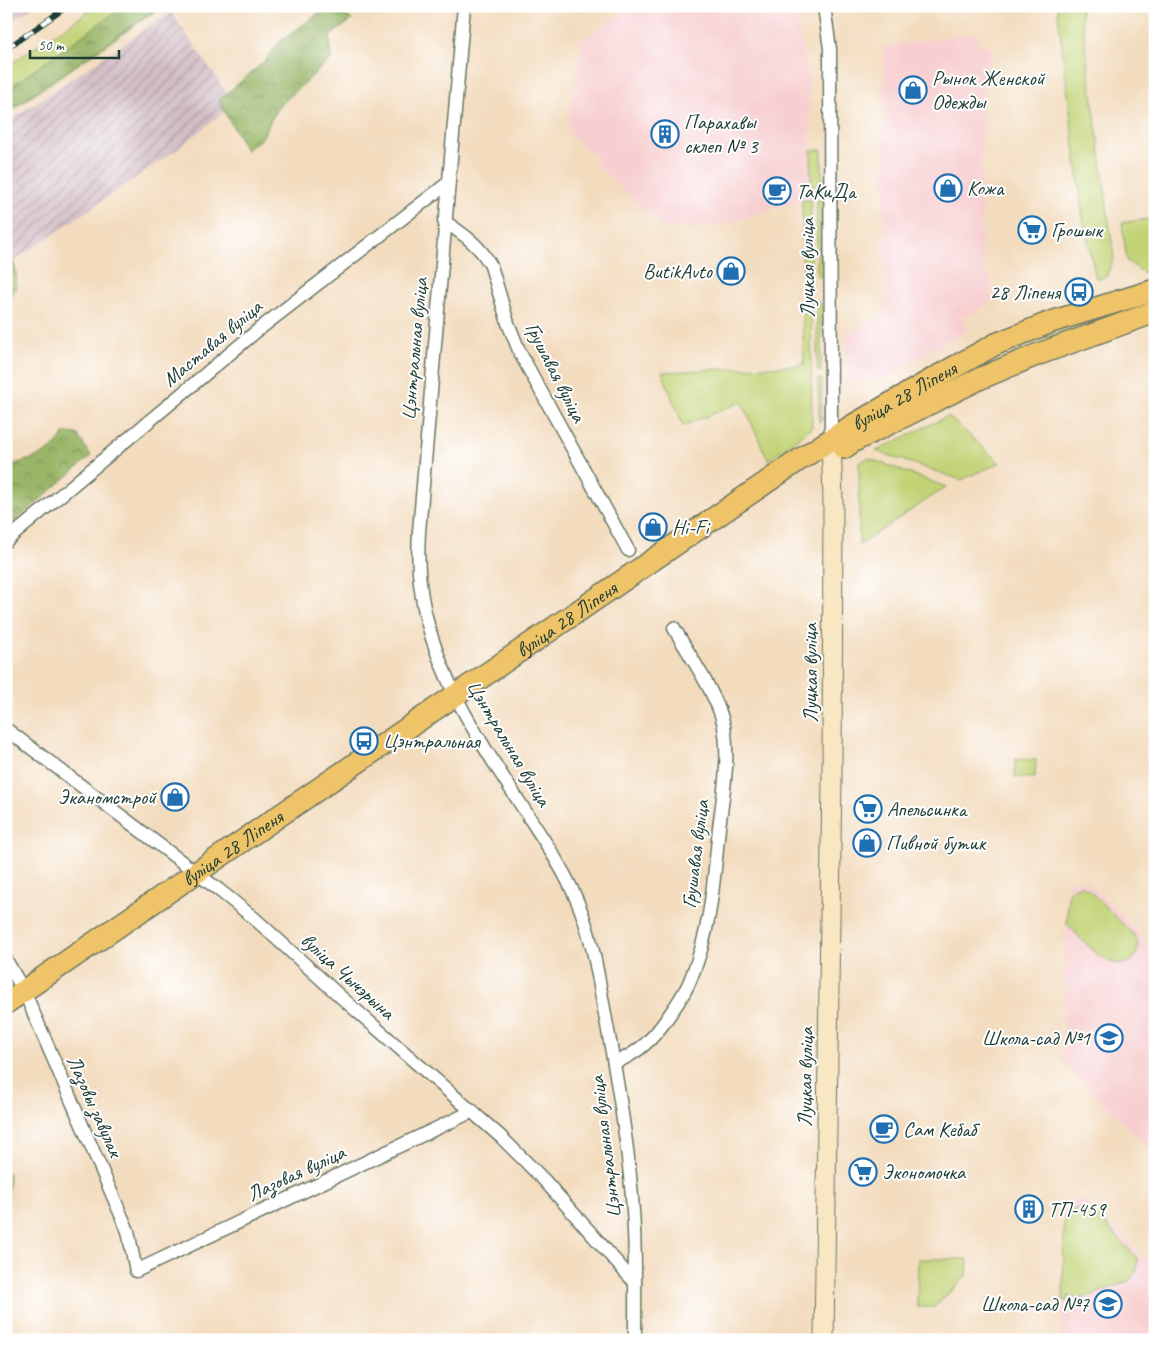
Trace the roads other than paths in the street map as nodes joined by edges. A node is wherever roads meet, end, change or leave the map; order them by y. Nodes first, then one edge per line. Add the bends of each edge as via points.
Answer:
1 (464, 6) edge
2 (824, 6) edge
3 (448, 183) junction
4 (444, 221) junction
5 (1155, 290) edge
6 (1155, 312) edge
7 (1029, 332) junction
8 (1036, 355) junction
9 (831, 448) junction
10 (6, 541) edge
11 (628, 550) dead end
12 (674, 628) dead end
13 (458, 701) junction
14 (6, 729) edge
15 (201, 876) junction
16 (6, 960) edge
17 (26, 997) junction
18 (6, 1003) edge
19 (6, 1017) edge
20 (614, 1063) junction
21 (473, 1111) junction
22 (136, 1271) joint
23 (635, 1283) junction
24 (635, 1340) edge
25 (824, 1340) edge

1 - 3 street, Цэнтральная вуліца
2 - 9 street, Луцкая вуліца via 830,49
3 - 4 street, Цэнтральная вуліца
3 - 10 street, Маставая вуліца via 258,330
4 - 11 street, Грушавая вуліца via 471,240 486,256 520,353
4 - 13 street, Цэнтральная вуліца via 418,569 428,623
5 - 7 main road, вуліца 28 Ліпеня
6 - 8 main road, вуліца 28 Ліпеня
7 - 8 main road
7 - 9 main road, вуліца 28 Ліпеня via 996,344 931,380
8 - 9 main road, вуліца 28 Ліпеня via 979,379 854,441
9 - 13 main road, вуліца 28 Ліпеня
9 - 25 main road, Луцкая вуліца via 832,776
12 - 20 street, Грушавая вуліца via 715,700 726,741 713,879 703,945 682,997 648,1043
13 - 15 main road, вуліца 28 Ліпеня
13 - 20 street, Цэнтральная вуліца via 481,744 553,854 580,906 589,935
14 - 15 street, вуліца Чычэрына
15 - 17 main road, вуліца 28 Ліпеня
15 - 21 street, вуліца Чычэрына via 254,918
16 - 17 street, Лазовы завулак
17 - 18 main road, вуліца 28 Ліпеня
17 - 19 main road, вуліца 28 Ліпеня
17 - 22 street, Лазовы завулак via 128,1231
20 - 23 street, Цэнтральная вуліца via 630,1176
21 - 22 street, Лазовая вуліца
21 - 23 street, вуліца Чычэрына via 544,1180
23 - 24 street, Цэнтральная вуліца

